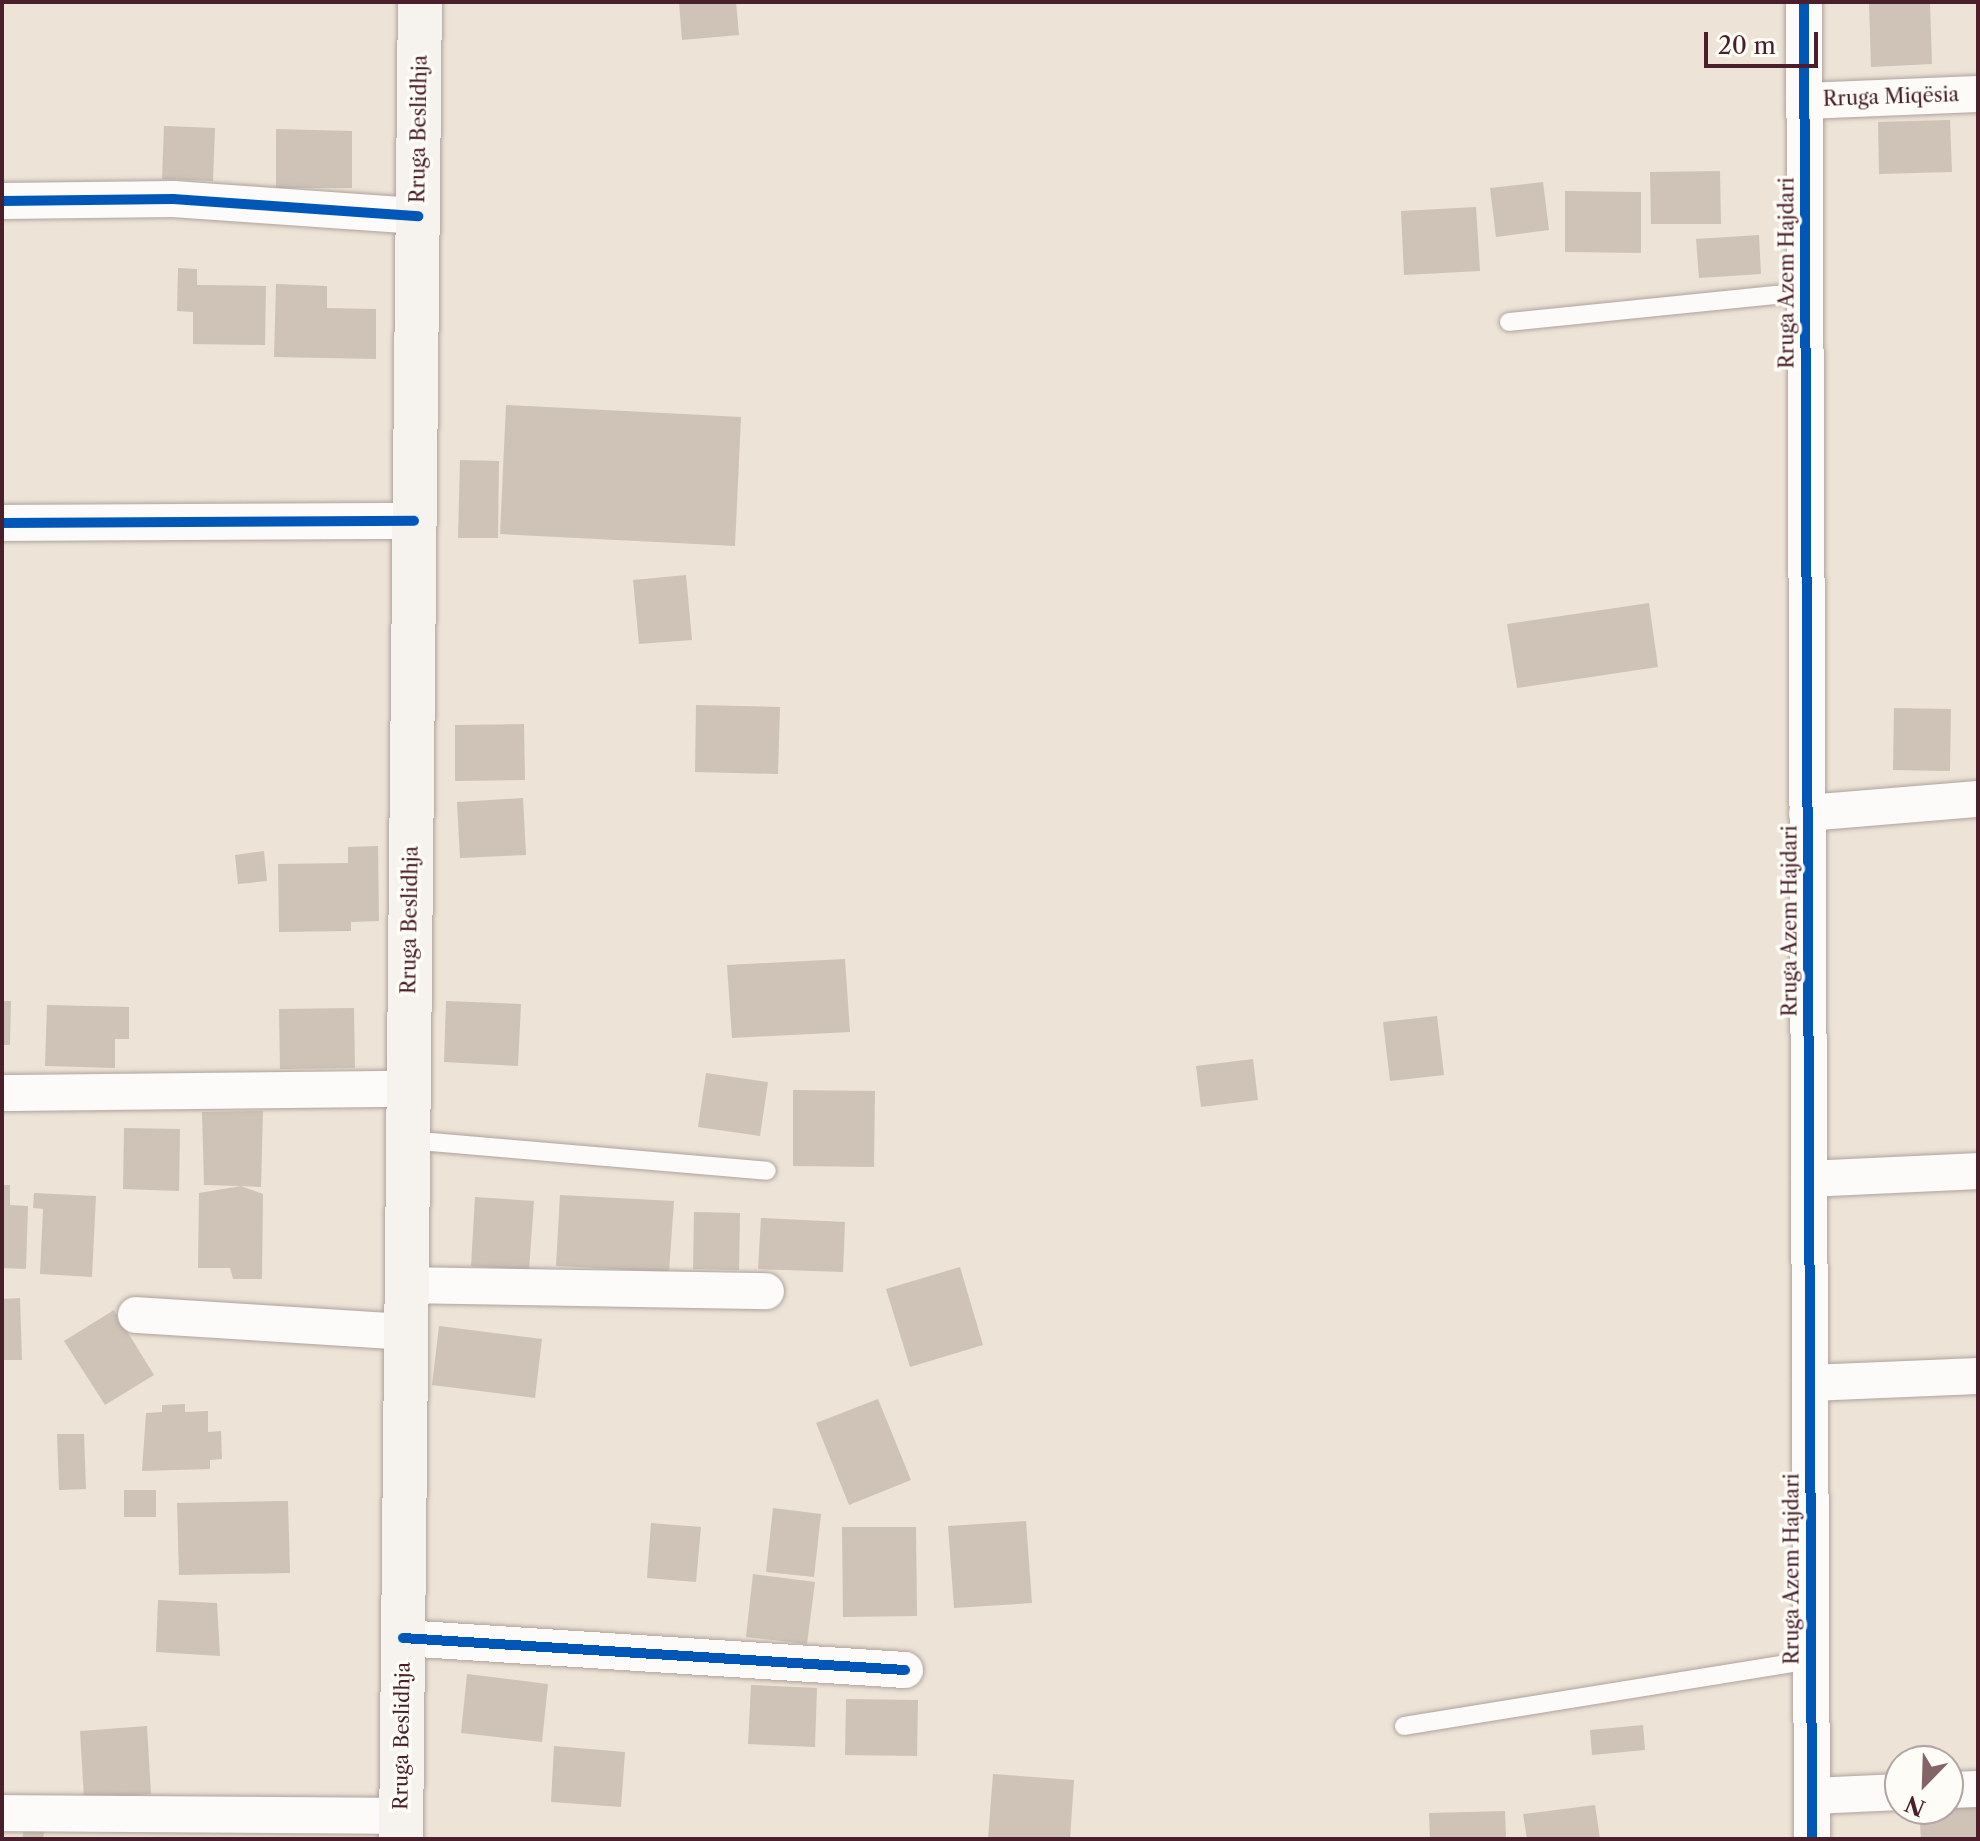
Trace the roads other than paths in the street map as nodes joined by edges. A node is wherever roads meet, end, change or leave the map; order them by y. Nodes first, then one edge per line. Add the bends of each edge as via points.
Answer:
1 (420, 2) edge
2 (1804, 2) edge
3 (1978, 94) edge
4 (1804, 101) junction
5 (2, 201) edge
6 (418, 216) junction
7 (1805, 292) junction
8 (1509, 322) dead end
9 (414, 521) junction
10 (2, 523) edge
11 (1978, 799) edge
12 (1807, 813) junction
13 (409, 1089) junction
14 (2, 1093) edge
15 (408, 1140) junction
16 (767, 1171) dead end
17 (1978, 1171) edge
18 (1809, 1179) junction
19 (406, 1285) junction
20 (766, 1291) dead end
21 (136, 1315) dead end
22 (406, 1332) junction
23 (1978, 1376) edge
24 (1810, 1383) junction
25 (403, 1638) junction
26 (1811, 1660) junction
27 (905, 1670) dead end
28 (1404, 1726) dead end
29 (1884, 1793) edge
30 (1812, 1796) junction
31 (2, 1813) edge
32 (401, 1827) edge
33 (1812, 1839) edge

1 - 6 main road, Rruga Beslidhja
2 - 4 street, Rruga Azem Hajdari
3 - 4 street, Rruga Miqësia
4 - 7 street, Rruga Azem Hajdari
5 - 6 street via 173,199
6 - 9 main road, Rruga Beslidhja
7 - 8 lane
7 - 12 street, Rruga Azem Hajdari
9 - 10 street
9 - 13 main road, Rruga Beslidhja
11 - 12 street
12 - 18 street, Rruga Azem Hajdari
13 - 14 street
13 - 15 main road, Rruga Beslidhja
15 - 16 lane
15 - 19 main road, Rruga Beslidhja
17 - 18 street
18 - 24 street, Rruga Azem Hajdari
19 - 20 street
19 - 22 main road, Rruga Beslidhja
21 - 22 street
22 - 25 main road, Rruga Beslidhja
23 - 24 street
24 - 26 street, Rruga Azem Hajdari
25 - 27 street
25 - 32 main road, Rruga Beslidhja
26 - 28 lane
26 - 30 street, Rruga Azem Hajdari
29 - 30 street
30 - 33 street, Rruga Azem Hajdari
31 - 32 street

